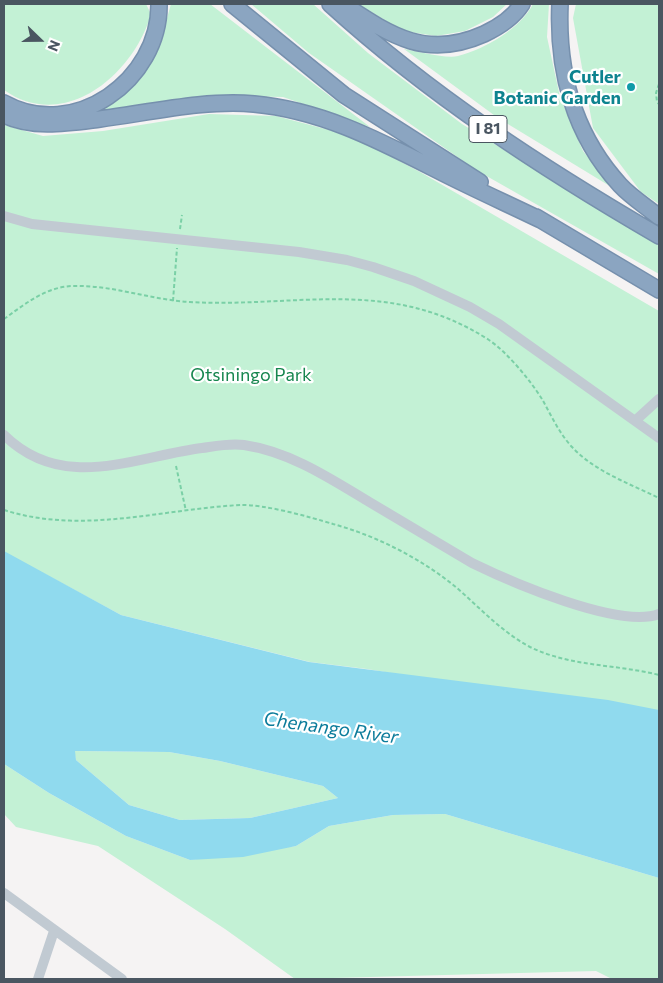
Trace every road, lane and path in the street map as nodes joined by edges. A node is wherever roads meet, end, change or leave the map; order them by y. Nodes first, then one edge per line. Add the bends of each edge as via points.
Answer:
1 (159, 4) edge
2 (232, 4) edge
3 (330, 4) edge
4 (343, 4) edge
5 (522, 4) edge
6 (560, 4) edge
7 (659, 84) edge
8 (4, 103) edge
9 (659, 104) edge
10 (4, 115) edge
11 (4, 216) edge
12 (182, 216) dead end
13 (659, 217) edge
14 (543, 221) junction
15 (659, 236) edge
16 (178, 240) junction
17 (659, 290) edge
18 (173, 301) junction
19 (4, 319) edge
20 (659, 399) edge
21 (636, 420) junction
22 (4, 435) edge
23 (659, 438) edge
24 (176, 466) dead end
25 (659, 498) edge
26 (4, 510) edge
27 (186, 511) junction
28 (659, 614) edge
29 (659, 675) edge
30 (4, 893) edge
31 (54, 931) junction
32 (38, 979) edge
33 (122, 979) edge

1 - 8 highway via 156,29 144,62 111,96 97,104 63,113 21,111
2 - 14 highway via 344,94
3 - 15 highway, I 81 via 434,92 526,155
4 - 5 highway via 388,33 430,46 450,45 491,31
6 - 13 highway via 562,61 573,110 602,164 622,187
7 - 9 path via 656,93
10 - 14 highway via 34,124 60,124 204,105 252,103 287,108 338,122
11 - 16 street via 32,224
12 - 16 path
14 - 17 highway
16 - 18 path
16 - 21 street via 347,260 414,281 499,324
18 - 19 path via 74,286 36,296
18 - 25 path via 366,299 402,305 454,322 490,341 518,369 541,398 571,446 586,460
20 - 21 street
21 - 23 street
22 - 28 street via 29,454 76,468 102,468 228,444 274,452 333,480 494,574 606,613 633,617
24 - 27 path
26 - 27 path via 38,518 80,522
27 - 29 path via 242,505 334,524 400,550 455,587 497,626 530,647 586,664
30 - 31 street
31 - 32 street
31 - 33 street

